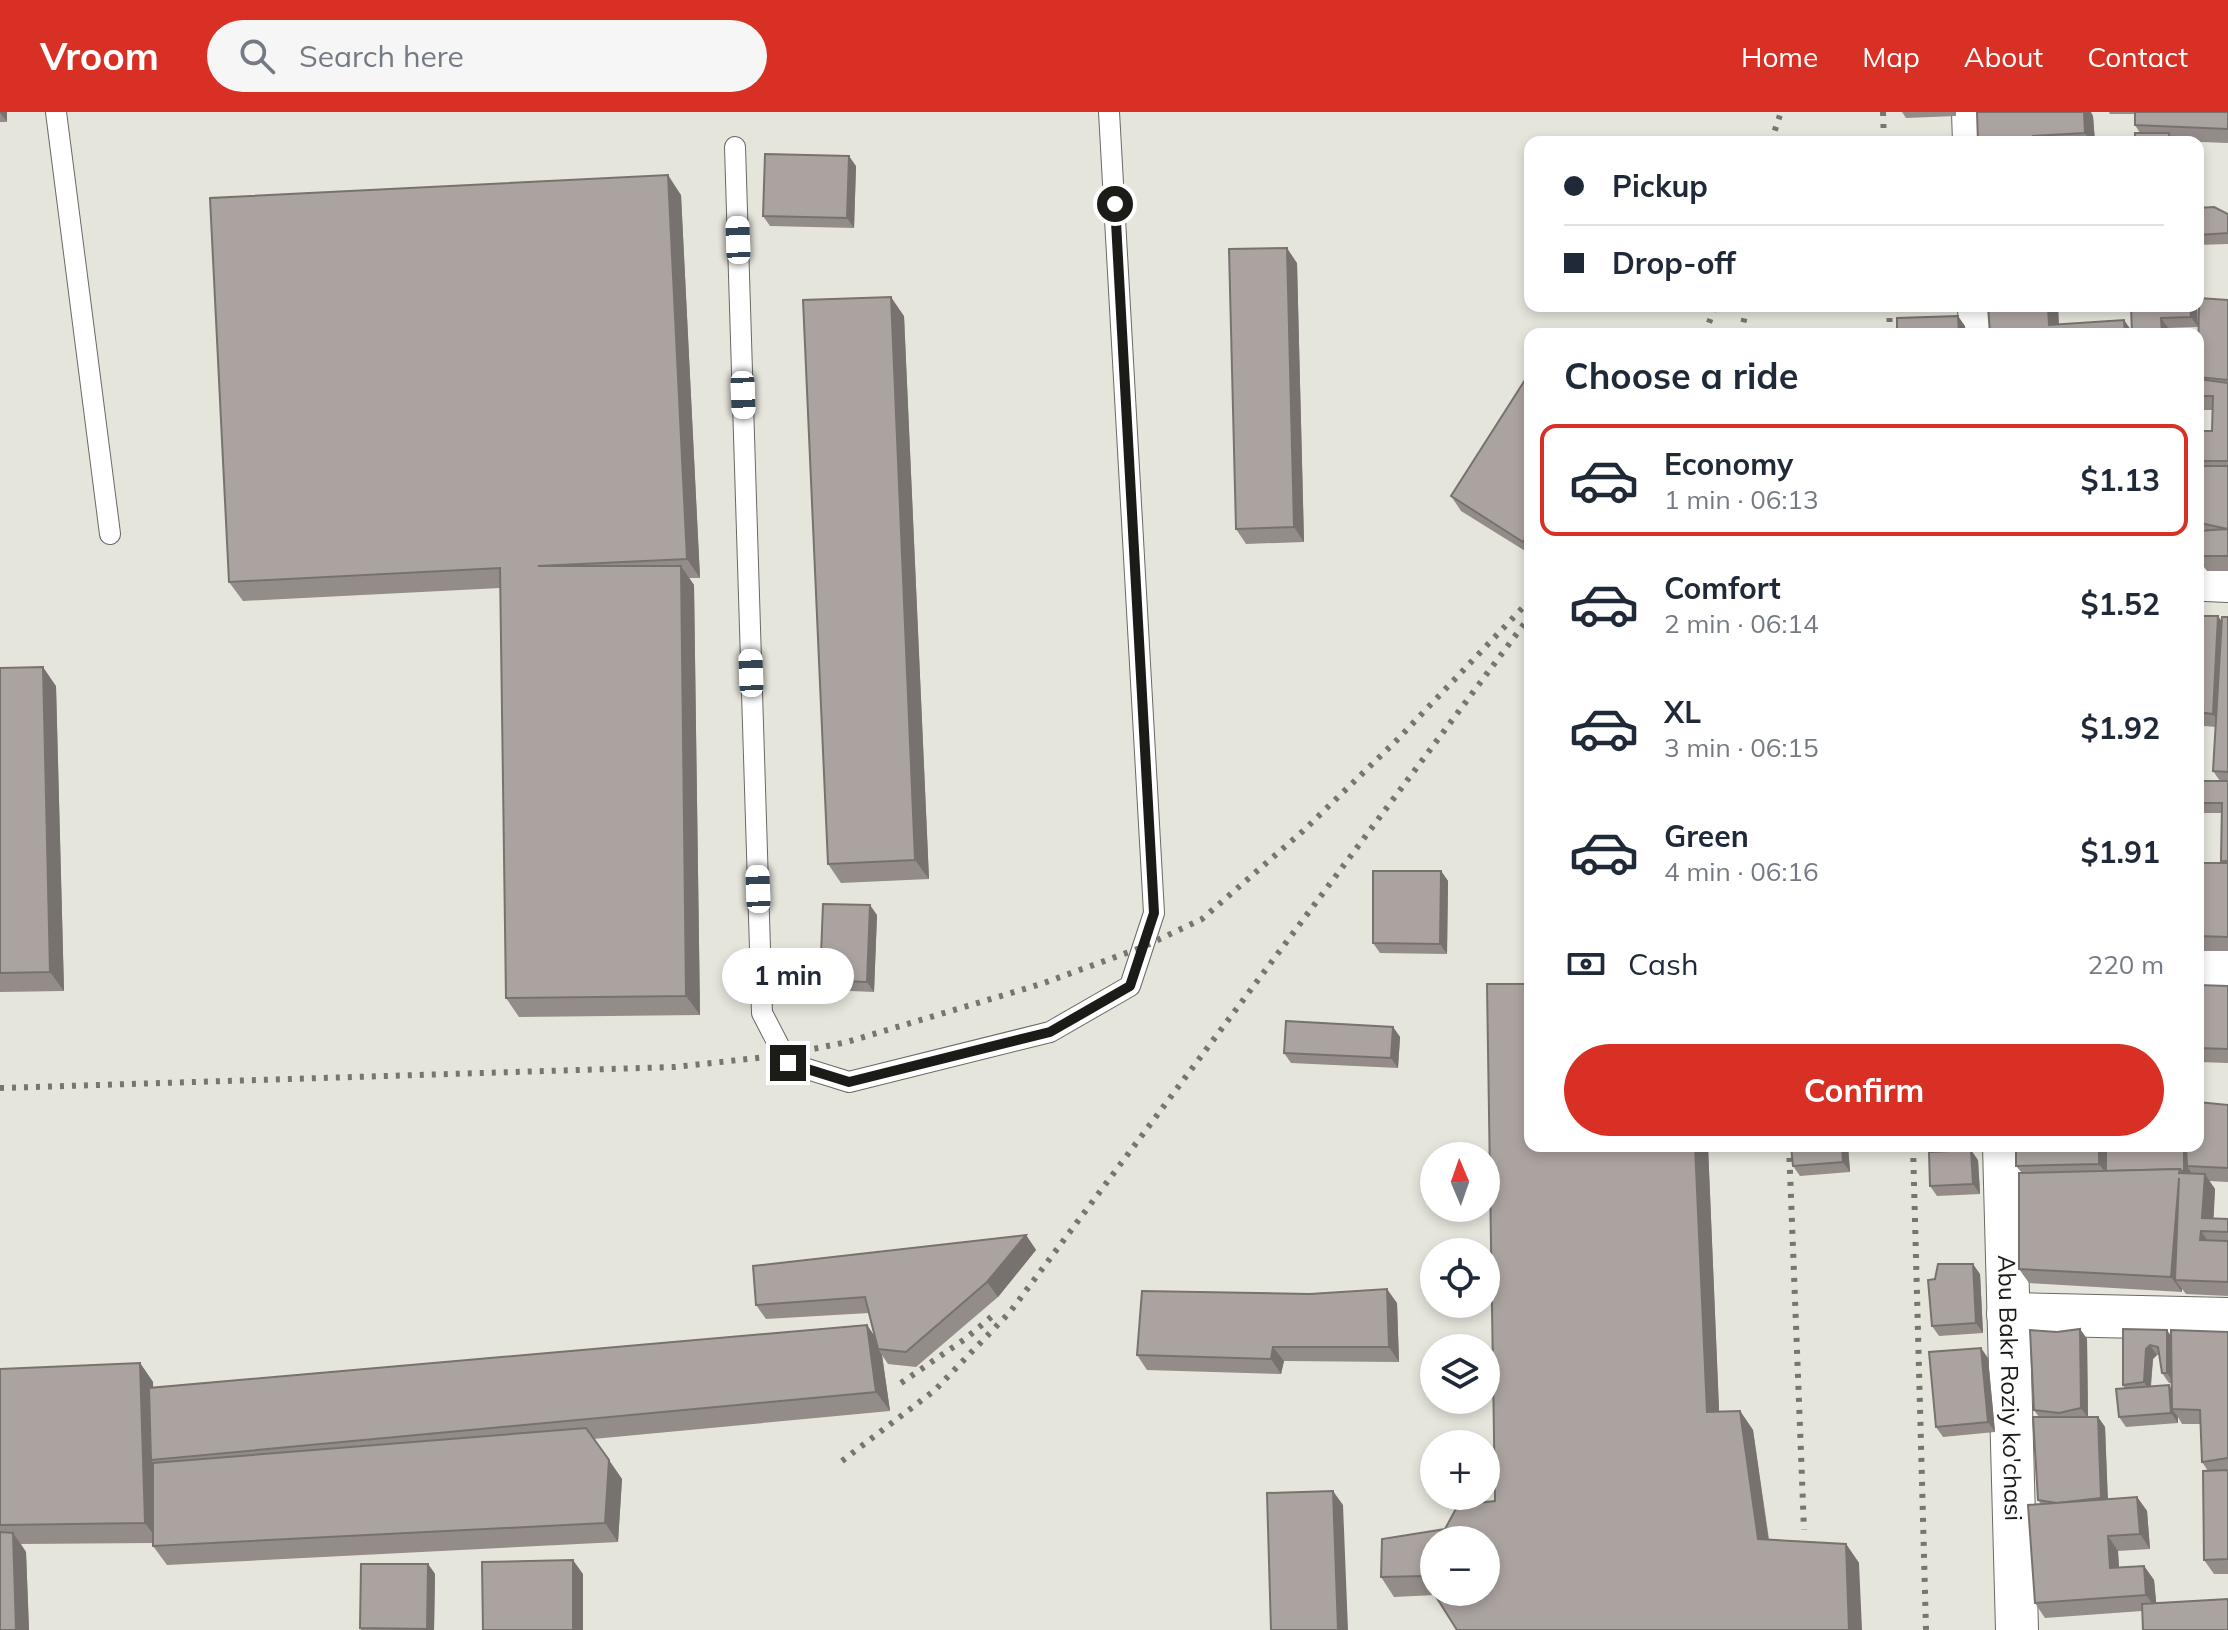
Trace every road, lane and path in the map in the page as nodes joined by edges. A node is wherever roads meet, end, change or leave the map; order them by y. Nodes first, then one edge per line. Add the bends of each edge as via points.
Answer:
1 (56, 112) edge
2 (1109, 112) edge
3 (1973, 112) edge
4 (1974, 136) edge
5 (735, 147) dead end
6 (110, 534) dead end
7 (2204, 969) edge
8 (2228, 970) edge
9 (2004, 1152) edge
10 (2008, 1314) junction
11 (2228, 1319) edge
12 (2017, 1630) edge

1 - 6 lane
2 - 5 lane via 1154,913 1130,986 1050,1032 849,1082 788,1063 762,1013
3 - 4 street
7 - 8 street
9 - 10 street, Abu Bakr Roziy ko'chasi
10 - 11 street
10 - 12 street, Abu Bakr Roziy ko'chasi

